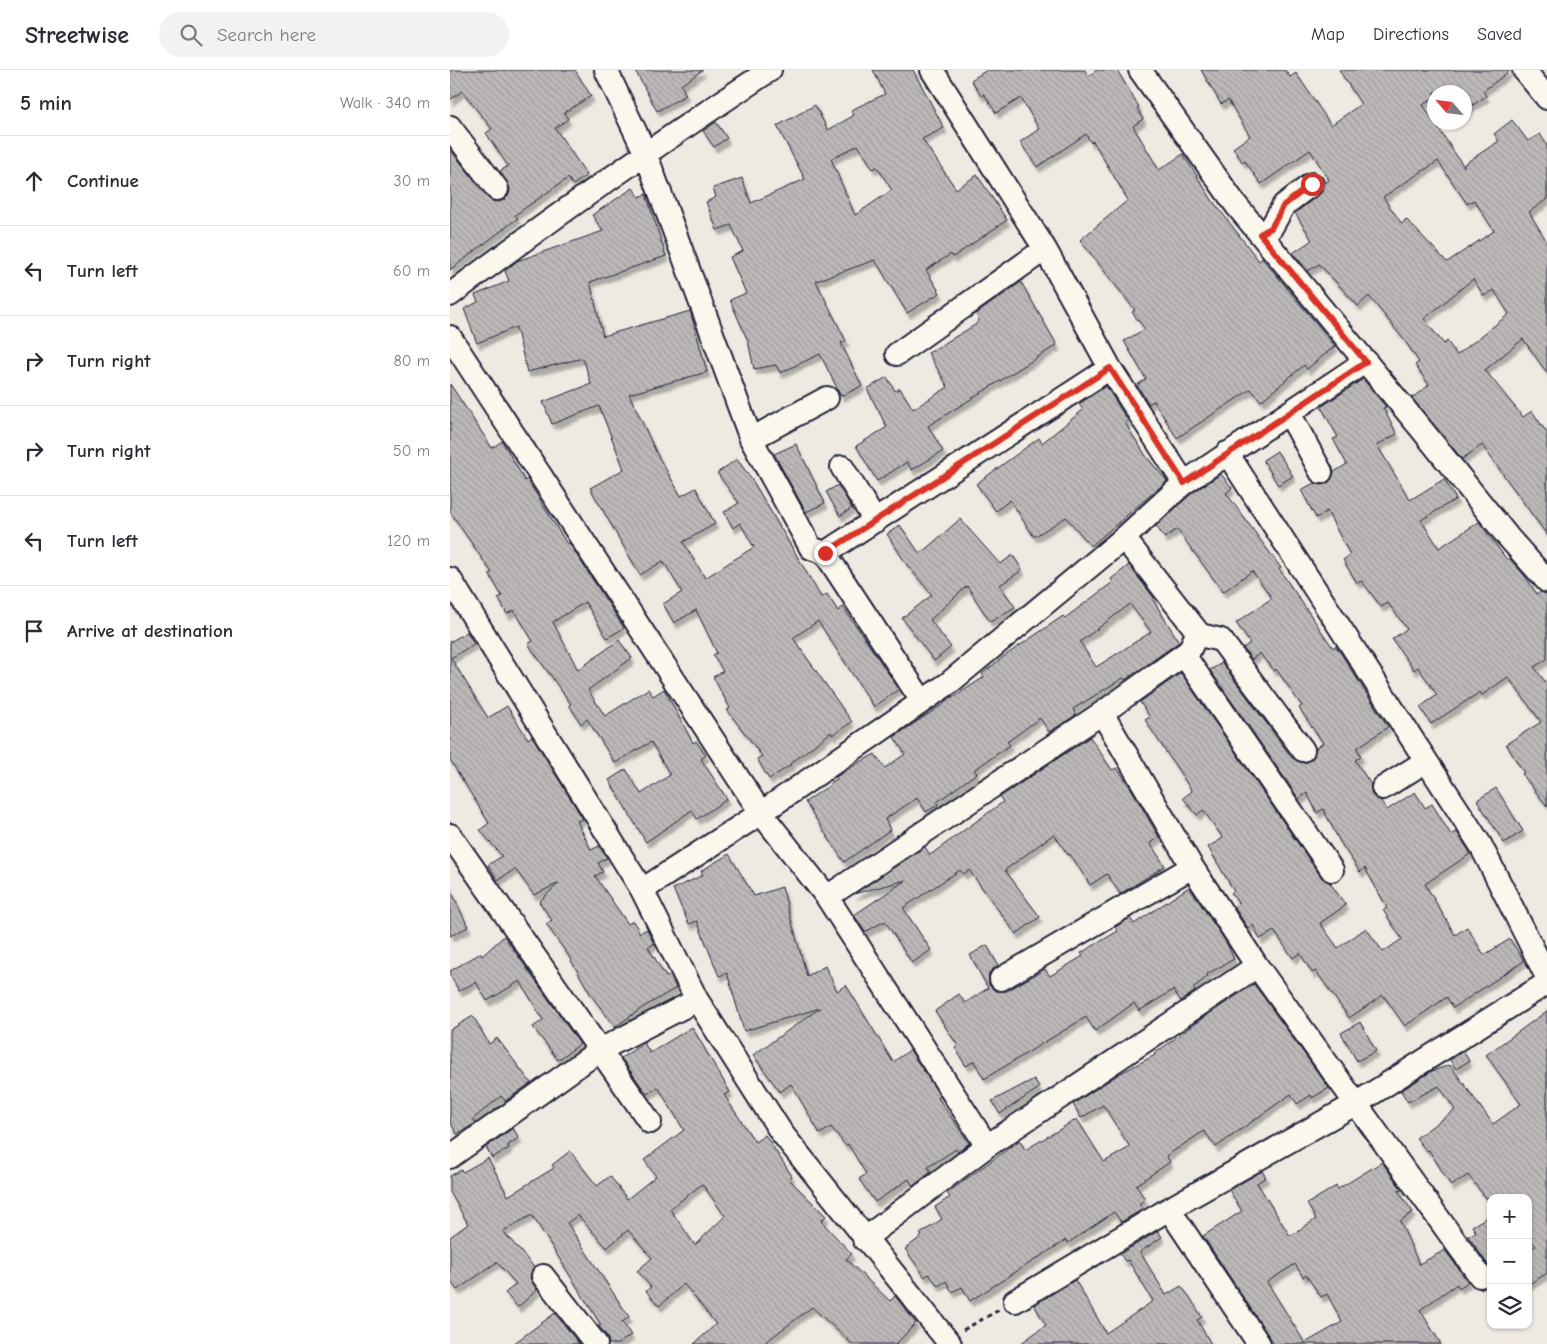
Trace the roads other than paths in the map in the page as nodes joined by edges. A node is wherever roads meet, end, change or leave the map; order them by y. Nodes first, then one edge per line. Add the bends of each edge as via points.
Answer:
1 (606, 70) edge
2 (770, 70) edge
3 (932, 70) edge
4 (1140, 70) edge
5 (1524, 70) edge
6 (1547, 98) edge
7 (450, 127) edge
8 (645, 152) junction
9 (1312, 184) dead end
10 (497, 190) dead end
11 (1260, 234) junction
12 (1045, 249) junction
13 (450, 295) edge
14 (450, 337) edge
15 (896, 354) dead end
16 (1366, 362) junction
17 (1110, 368) junction
18 (827, 398) dead end
19 (1289, 413) junction
20 (751, 439) junction
21 (1227, 453) junction
22 (842, 466) dead end
23 (1321, 472) dead end
24 (1184, 483) junction
25 (875, 521) junction
26 (1124, 538) junction
27 (825, 553) junction
28 (450, 580) edge
29 (1547, 581) edge
30 (1200, 635) junction
31 (1184, 655) junction
32 (922, 701) junction
33 (1102, 713) junction
34 (1303, 750) dead end
35 (1426, 761) junction
36 (1384, 788) dead end
37 (761, 813) junction
38 (450, 835) edge
39 (1192, 867) junction
40 (1332, 870) dead end
41 (642, 890) junction
42 (827, 897) junction
43 (1257, 966) junction
44 (1547, 977) edge
45 (1001, 980) dead end
46 (1547, 983) edge
47 (697, 1000) junction
48 (600, 1050) junction
49 (1357, 1103) junction
50 (650, 1122) dead end
51 (988, 1146) junction
52 (450, 1157) edge
53 (1169, 1209) junction
54 (864, 1239) junction
55 (542, 1276) dead end
56 (1480, 1276) dead end
57 (1015, 1302) road end
58 (945, 1342) edge
59 (596, 1344) edge
60 (1259, 1344) edge

1 - 8 street
2 - 8 street
3 - 12 street
4 - 11 street via 1218,182
5 - 6 street
7 - 10 street
8 - 13 street
8 - 20 street
9 - 11 street via 1284,205 1271,228
11 - 16 street
12 - 15 street
12 - 17 street
14 - 37 street
16 - 19 street
16 - 29 street
17 - 24 street
17 - 25 street
18 - 20 street
19 - 21 street
19 - 23 street
20 - 27 street via 811,548
21 - 24 street
21 - 35 street
22 - 25 street
24 - 26 street
25 - 27 street
26 - 30 street
26 - 32 street
27 - 32 street
28 - 41 street
30 - 31 street
30 - 34 street via 1221,640
31 - 33 street
31 - 40 street
32 - 37 street
33 - 39 street
33 - 42 street
35 - 36 street
35 - 44 street via 1480,844
37 - 41 street
37 - 42 street
38 - 48 street
39 - 43 street
39 - 45 street
41 - 47 street
42 - 51 street
43 - 49 street
43 - 51 street
46 - 49 street
47 - 48 street
47 - 54 street via 781,1132
48 - 50 street
48 - 52 street
49 - 53 street
49 - 56 street
51 - 54 street
53 - 57 street
53 - 60 street
54 - 58 street
55 - 59 street

